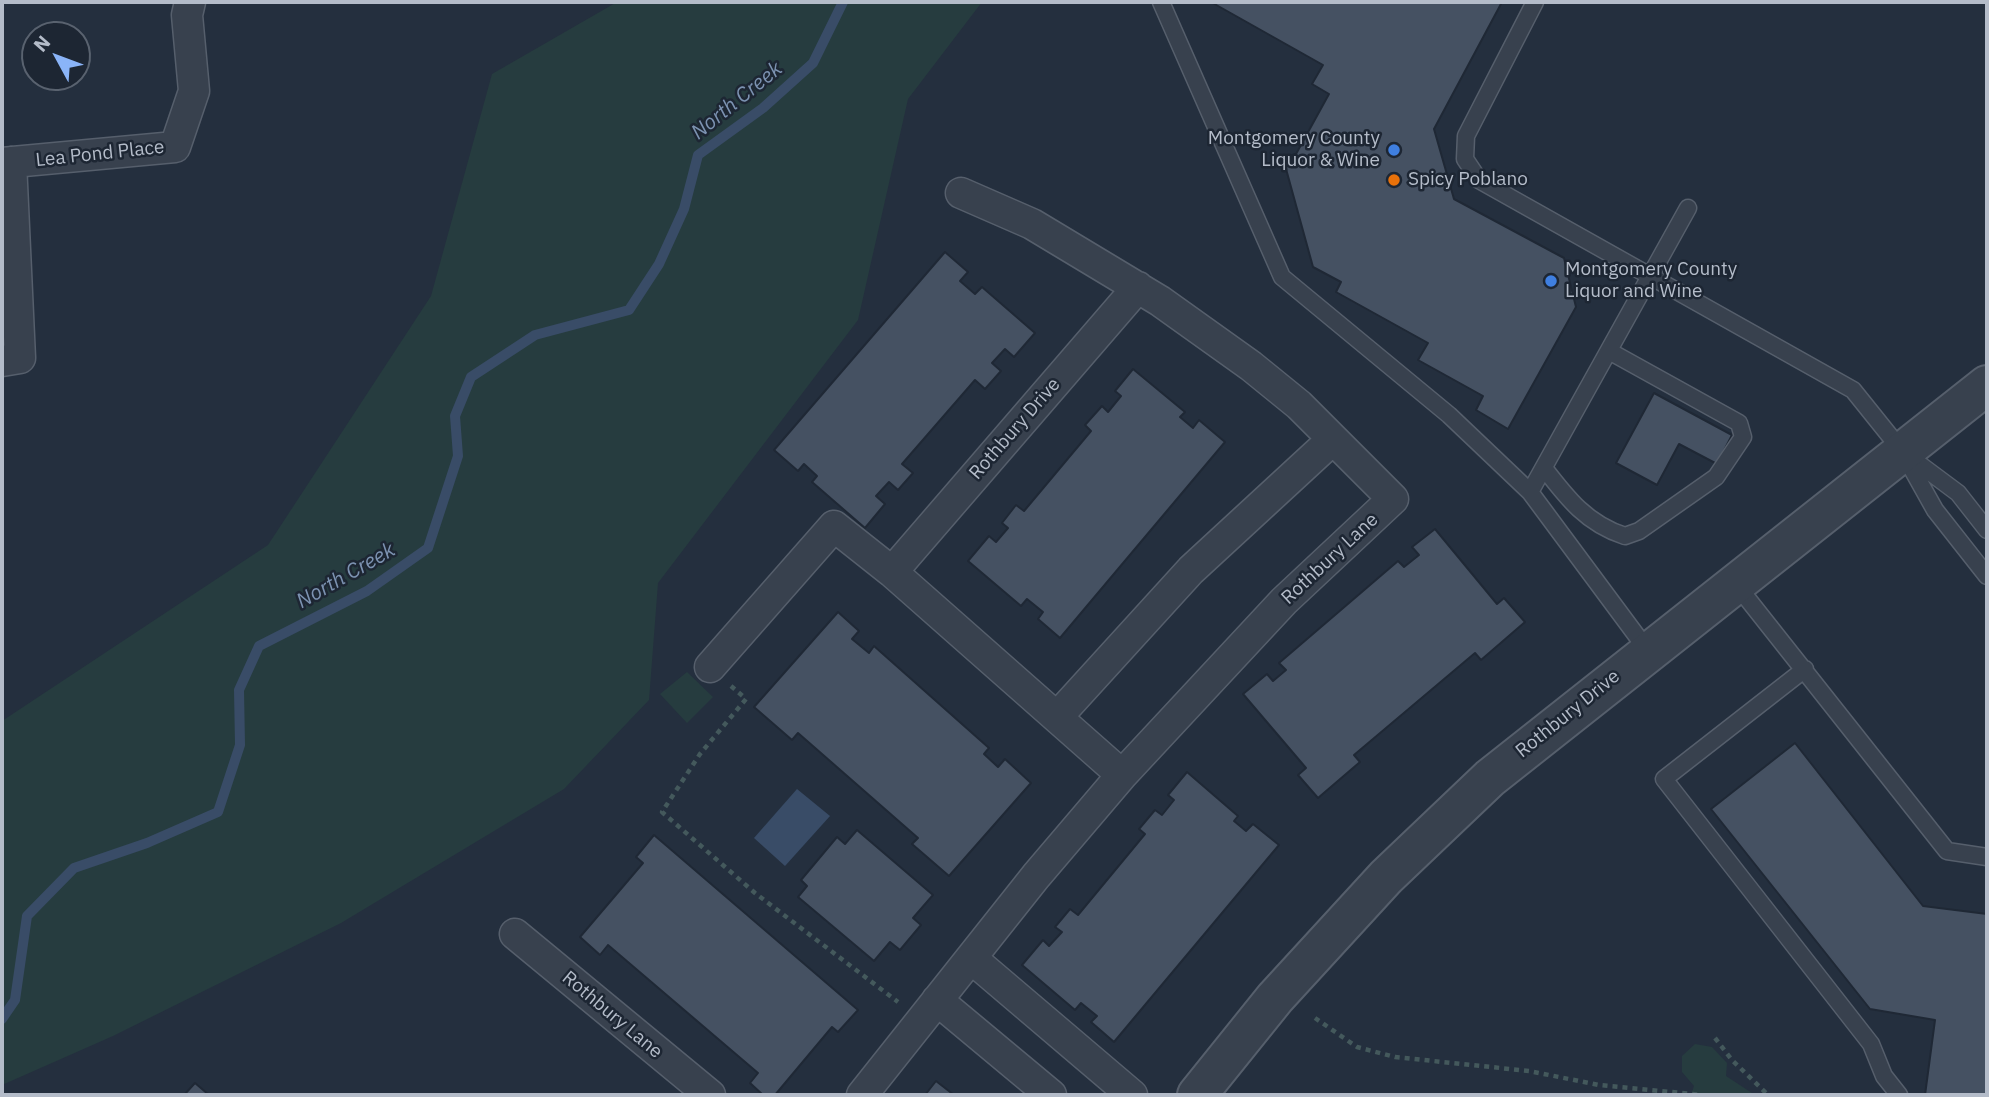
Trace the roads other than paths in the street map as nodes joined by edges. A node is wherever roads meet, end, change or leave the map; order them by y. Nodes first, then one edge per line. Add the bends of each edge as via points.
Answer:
1 (190, 2) edge
2 (1161, 2) edge
3 (1535, 2) edge
4 (6, 163) edge
5 (961, 194) dead end
6 (1688, 208) dead end
7 (1650, 276) junction
8 (1138, 287) junction
9 (1609, 351) junction
10 (2, 361) edge
11 (1987, 385) edge
12 (1332, 440) junction
13 (1902, 451) junction
14 (1544, 468) junction
15 (1530, 492) junction
16 (1987, 529) edge
17 (892, 572) junction
18 (1987, 576) edge
19 (1735, 583) junction
20 (1648, 651) junction
21 (709, 667) road end
22 (1805, 669) junction
23 (1058, 716) junction
24 (1122, 775) junction
25 (1987, 857) edge
26 (515, 934) dead end
27 (971, 958) junction
28 (929, 1010) junction
29 (710, 1095) edge
30 (862, 1095) edge
31 (1051, 1095) edge
32 (1132, 1095) edge
33 (1197, 1095) edge
34 (1899, 1095) edge

1 - 4 street, Lea Pond Place via 187,15 194,91 175,146
2 - 15 lane via 1282,276 1449,415
3 - 7 lane via 1466,136 1465,159 1479,180
4 - 10 street via 20,359
5 - 8 street, Rothbury Lane via 1032,224
6 - 7 lane
7 - 9 lane
7 - 13 lane via 1853,390
8 - 12 street, Rothbury Lane via 1251,366 1299,405
8 - 17 street, Rothbury Drive
9 - 14 lane
9 - 14 lane via 1740,423 1743,437 1716,477 1625,536 1591,521
11 - 13 street, Rothbury Drive
12 - 23 street via 1191,570
12 - 24 street, Rothbury Lane via 1393,499 1284,601
13 - 16 lane via 1958,493
13 - 18 lane via 1935,510
13 - 19 street, Rothbury Drive
14 - 15 lane
15 - 20 lane
17 - 21 street via 834,526
17 - 23 street
19 - 20 street, Rothbury Drive
19 - 22 lane
20 - 33 street, Rothbury Drive via 1490,778 1386,877 1275,998
22 - 25 lane via 1948,851
22 - 34 lane via 1664,779 1871,1044 1884,1076
23 - 24 street
24 - 27 street, Rothbury Lane
26 - 29 street, Rothbury Lane
27 - 28 street, Rothbury Lane
27 - 32 street
28 - 30 street, Rothbury Lane
28 - 31 street

